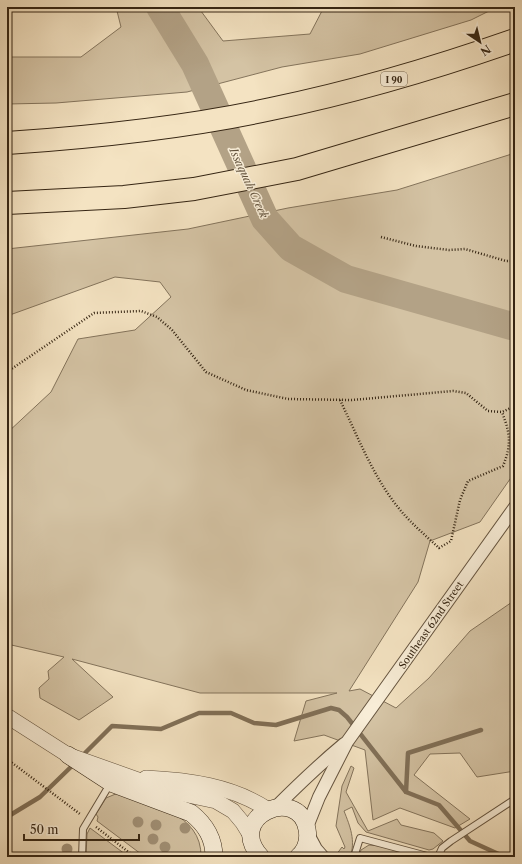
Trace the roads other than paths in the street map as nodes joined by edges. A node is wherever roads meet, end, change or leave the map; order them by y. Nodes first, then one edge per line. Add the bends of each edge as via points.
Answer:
1 (515, 40) edge
2 (515, 104) edge
3 (7, 143) edge
4 (124, 196) junction
5 (7, 203) edge
6 (7, 217) edge
7 (515, 507) edge
8 (7, 716) edge
9 (347, 742) junction
10 (61, 751) joint
11 (110, 776) junction
12 (515, 799) edge
13 (272, 808) junction
14 (307, 831) junction
15 (252, 848) edge
16 (82, 857) edge
17 (214, 857) edge
18 (298, 857) edge
19 (323, 857) edge
20 (354, 857) edge
21 (431, 857) edge
22 (438, 857) edge

1 - 3 highway, I 90 via 384,82 270,109 177,126 86,138
2 - 4 highway via 297,169 194,189
4 - 5 highway
4 - 6 highway
7 - 9 street, Southeast 62nd Street
8 - 10 street
9 - 13 street, Southeast 62nd Street
9 - 14 street, Southeast 62nd Street via 319,797
10 - 11 main road
11 - 13 street via 199,783
11 - 15 street via 216,802 233,811 244,822
11 - 16 lane via 83,829
11 - 17 main road via 191,813 202,821 210,833
12 - 22 lane via 451,841 442,848
13 - 14 main road via 284,807 298,814
13 - 15 main road via 255,820
14 - 18 main road via 305,848
14 - 19 street
20 - 21 lane via 360,838

